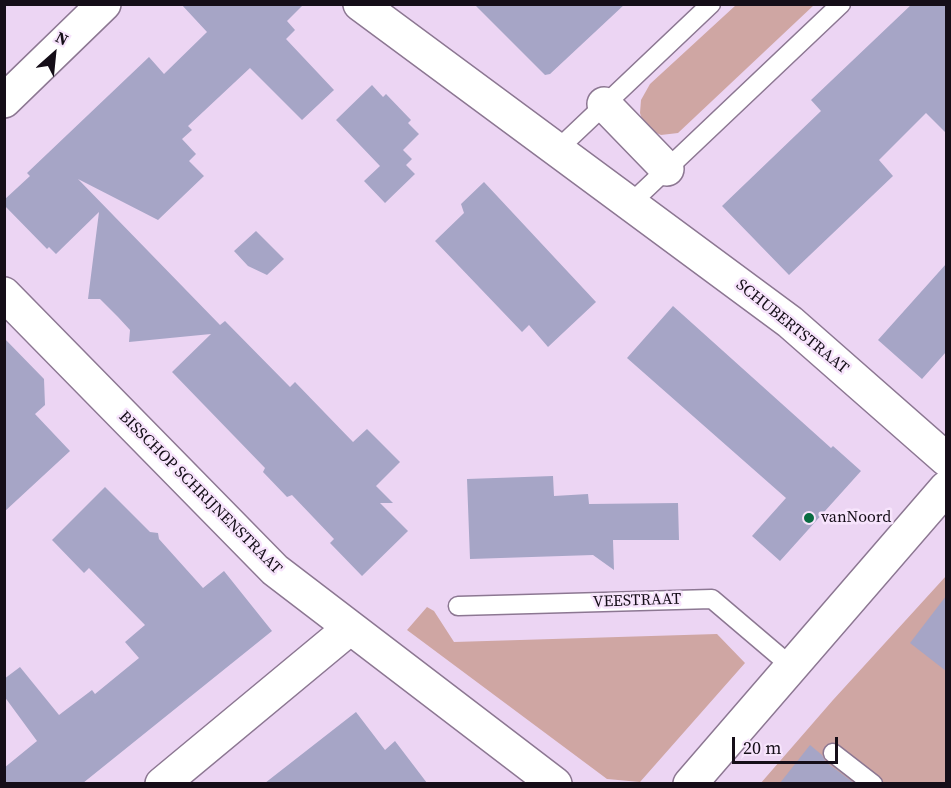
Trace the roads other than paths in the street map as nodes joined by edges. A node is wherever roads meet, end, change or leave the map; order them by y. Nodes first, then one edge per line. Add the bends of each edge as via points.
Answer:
1 (104, 4) edge
2 (360, 4) edge
3 (711, 4) edge
4 (841, 4) edge
5 (6, 97) edge
6 (604, 104) junction
7 (558, 149) junction
8 (667, 169) junction
9 (631, 203) junction
10 (4, 294) edge
11 (946, 459) edge
12 (946, 488) edge
13 (458, 606) dead end
14 (351, 628) junction
15 (792, 667) junction
16 (832, 753) dead end
17 (162, 783) edge
18 (555, 783) edge
19 (690, 783) edge
20 (873, 783) edge

1 - 5 street
2 - 7 street, SCHUBERTSTRAAT
3 - 6 lane
4 - 8 lane
6 - 7 lane
6 - 8 street
7 - 9 street, SCHUBERTSTRAAT
8 - 9 lane
9 - 11 street, SCHUBERTSTRAAT via 790,322
10 - 14 street, BISSCHOP SCHRIJNENSTRAAT via 274,570
12 - 15 street
13 - 15 lane, VEESTRAAT via 712,599
14 - 17 street
14 - 18 street, BISSCHOP SCHRIJNENSTRAAT
15 - 19 street
16 - 20 lane

